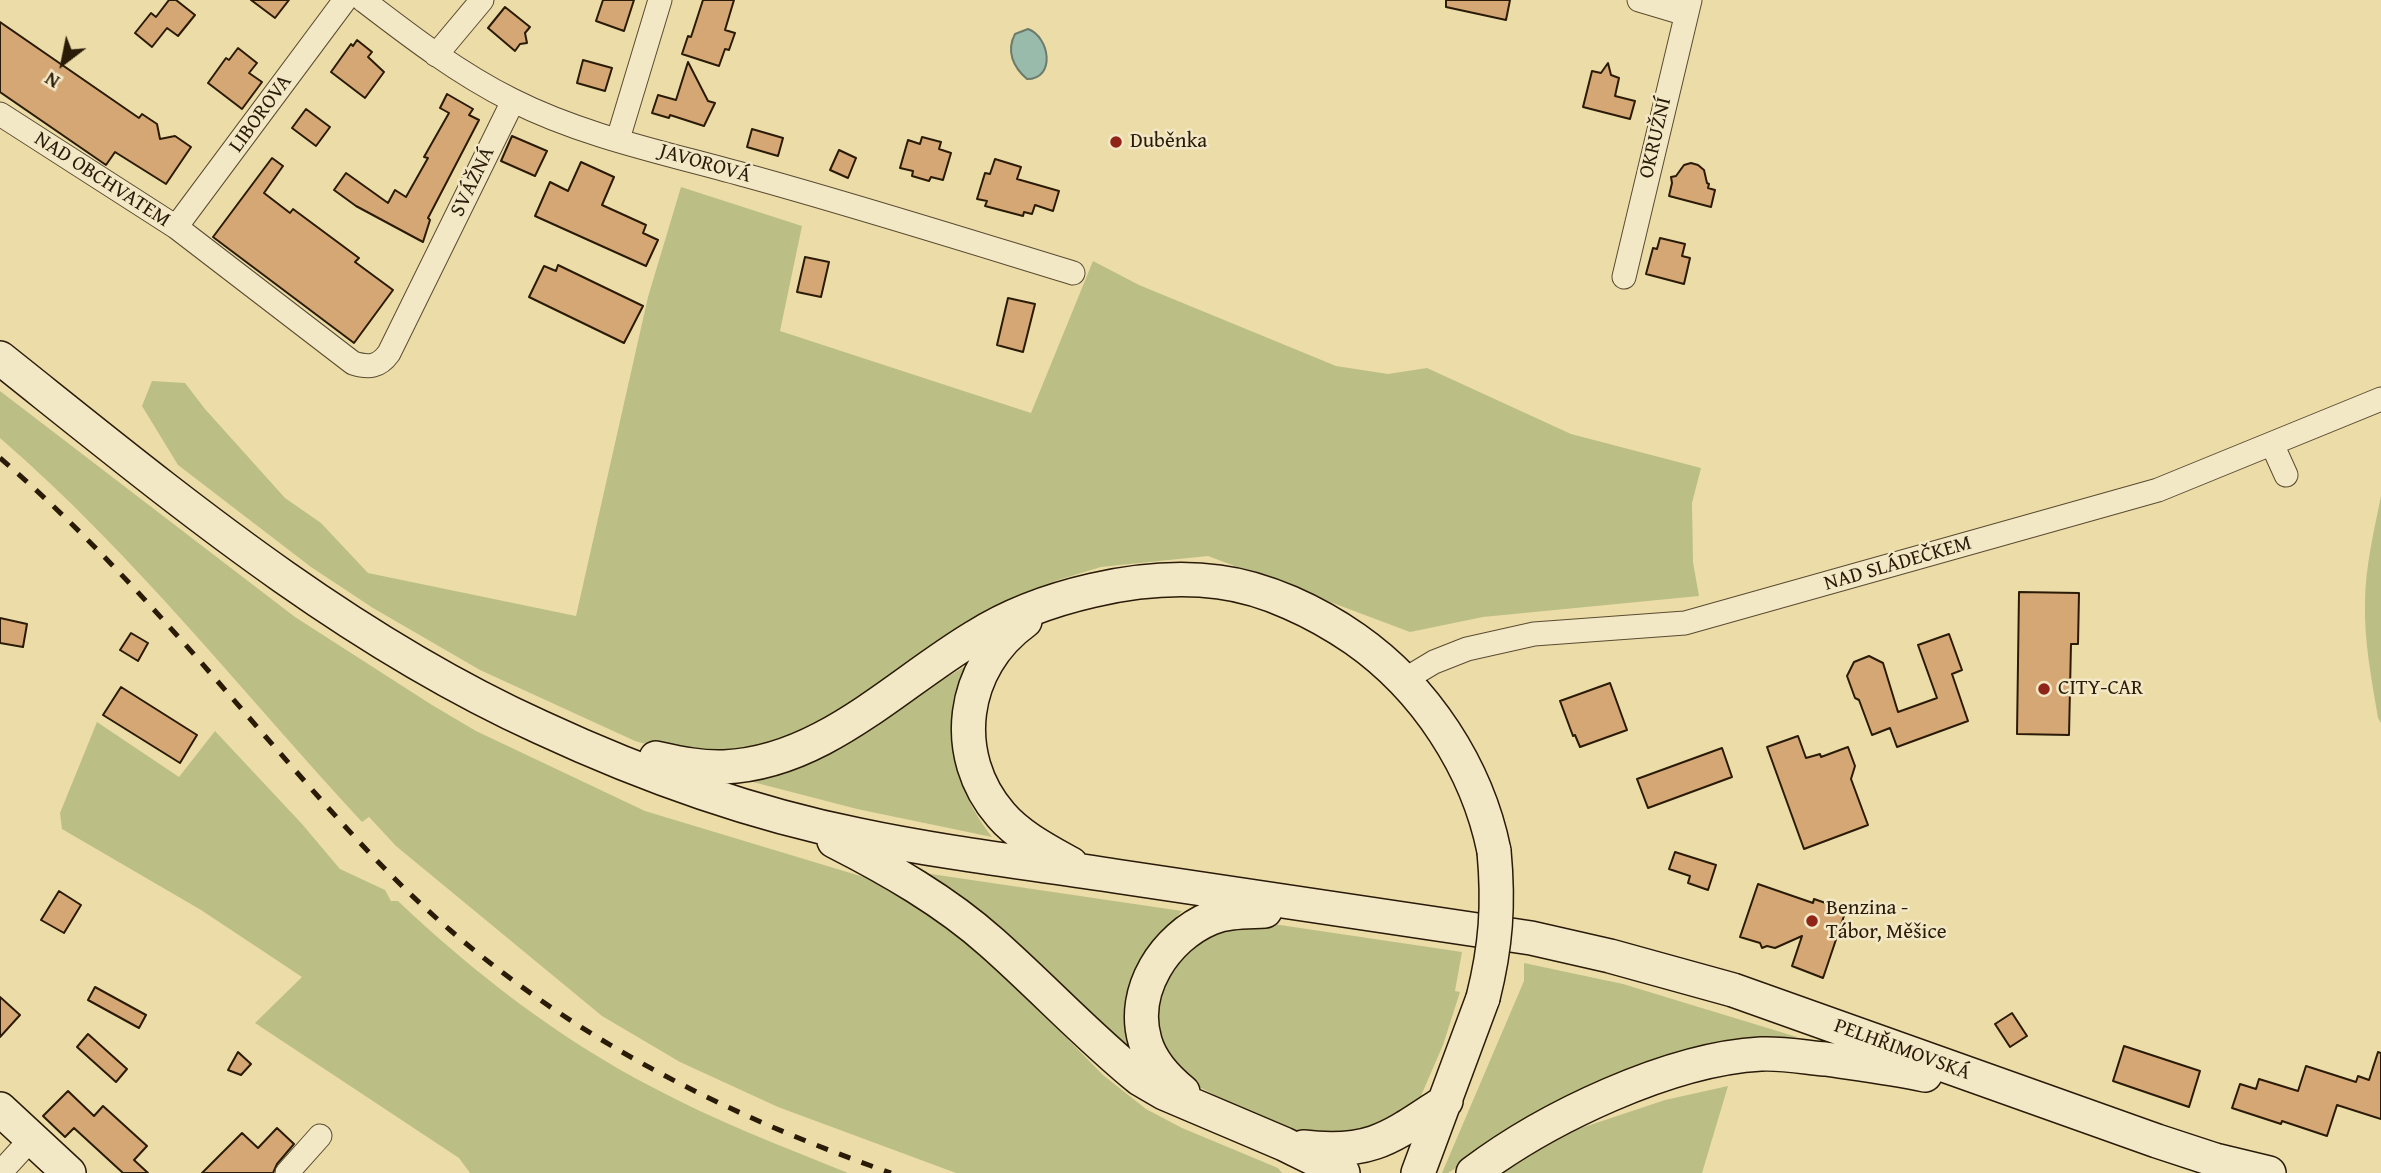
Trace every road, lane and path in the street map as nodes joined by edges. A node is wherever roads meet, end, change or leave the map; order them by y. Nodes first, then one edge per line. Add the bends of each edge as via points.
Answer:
1 (345, 0) edge
2 (363, 0) edge
3 (482, 0) edge
4 (660, 0) edge
5 (1639, 0) edge
6 (1688, 7) edge
7 (436, 55) junction
8 (513, 101) junction
9 (0, 114) edge
10 (618, 139) junction
11 (176, 228) junction
12 (203, 248) joint
13 (1073, 273) dead end
14 (1624, 277) dead end
15 (0, 358) edge
16 (2381, 399) edge
17 (2272, 443) junction
18 (2286, 475) dead end
19 (1050, 603) junction
20 (1404, 680) junction
21 (536, 726) junction
22 (772, 814) junction
23 (1084, 871) junction
24 (1354, 911) junction
25 (2034, 1097) junction
26 (1446, 1101) junction
27 (0, 1109) edge
28 (1214, 1114) junction
29 (320, 1136) dead end
30 (32, 1138) junction
31 (1284, 1144) junction
32 (1, 1173) edge
33 (69, 1173) edge
34 (287, 1173) edge
35 (1326, 1173) edge
36 (1343, 1173) edge
37 (1418, 1173) edge
38 (1473, 1173) edge
39 (2269, 1173) edge

1 - 11 street, LIBOROVA
2 - 7 street, JAVOROVÁ
3 - 7 street
4 - 10 street
5 - 6 street
6 - 14 street, OKRUŽNÍ
7 - 8 street, JAVOROVÁ
8 - 10 street, JAVOROVÁ
8 - 12 street, SVÁŽNÁ via 381,362 367,367 354,363
9 - 11 street, NAD OBCHVATEM
10 - 13 street, JAVOROVÁ
11 - 12 street, NAD OBCHVATEM
15 - 21 main road via 212,524 339,616 406,658
16 - 17 street, NAD SLÁDEČKEM
17 - 18 street
17 - 20 street, NAD SLÁDEČKEM via 2158,490 1724,613 1685,623 1521,637 1467,649
19 - 20 main road via 1088,590 1151,581 1219,582 1259,592 1336,626
19 - 21 main road via 978,634 839,729 775,759 702,767 632,754
19 - 23 main road via 1020,624 984,668 971,699 967,735 976,773 1001,815 1026,837
20 - 26 main road, bridge via 1456,750 1489,826 1494,851 1497,929 1492,964
21 - 22 main road via 666,779
22 - 23 main road via 892,842
22 - 28 main road via 856,852 956,914 1140,1079
23 - 24 main road
24 - 25 main road, PELHŘIMOVSKÁ via 1610,956 1733,990
24 - 28 main road via 1226,914 1196,926 1161,958 1143,1002 1144,1041 1165,1075
25 - 38 main road via 1874,1066 1780,1054 1746,1055 1616,1092 1527,1138
25 - 39 main road, PELHŘIMOVSKÁ via 2180,1149
26 - 31 main road via 1397,1133 1364,1146 1337,1150
26 - 37 main road
27 - 30 main road
28 - 31 main road
29 - 34 street
30 - 32 street
30 - 33 main road
31 - 35 main road
31 - 36 main road

